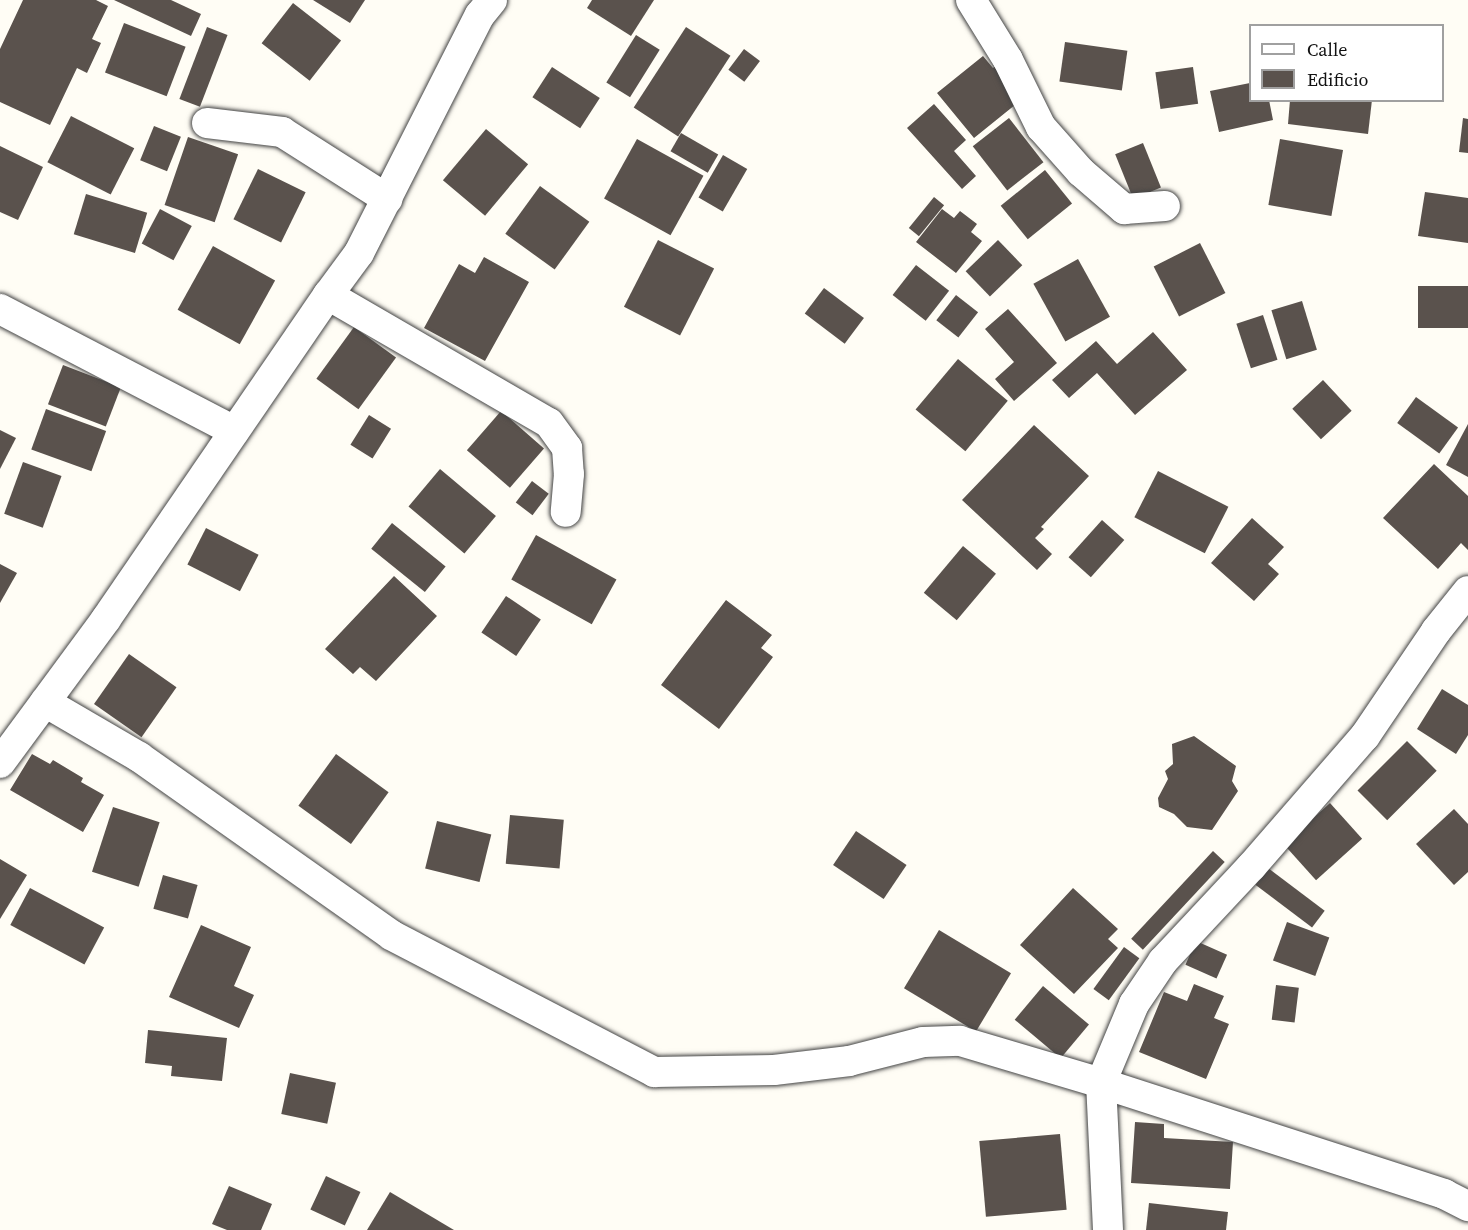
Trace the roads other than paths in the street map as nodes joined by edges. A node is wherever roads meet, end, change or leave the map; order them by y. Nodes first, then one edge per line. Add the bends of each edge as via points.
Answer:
1 (492, 0) edge
2 (971, 0) edge
3 (207, 123) dead end
4 (387, 199) junction
5 (1165, 206) dead end
6 (328, 294) junction
7 (0, 309) edge
8 (234, 432) junction
9 (566, 512) dead end
10 (1468, 591) edge
11 (45, 702) junction
12 (4, 748) edge
13 (1101, 1083) junction
14 (1468, 1206) edge
15 (1108, 1230) edge

1 - 4 street via 480,15
2 - 5 street via 1008,60 1041,127 1081,172 1124,209
3 - 4 street via 282,132
4 - 6 street via 359,253
6 - 8 street
6 - 9 street via 549,423 567,448
7 - 8 street
8 - 11 street
10 - 13 street via 1365,736 1163,961 1134,1004
11 - 12 street
11 - 13 street via 139,757 391,935 654,1072 774,1070 849,1061 923,1042 960,1041
13 - 14 street via 1444,1194
13 - 15 street

